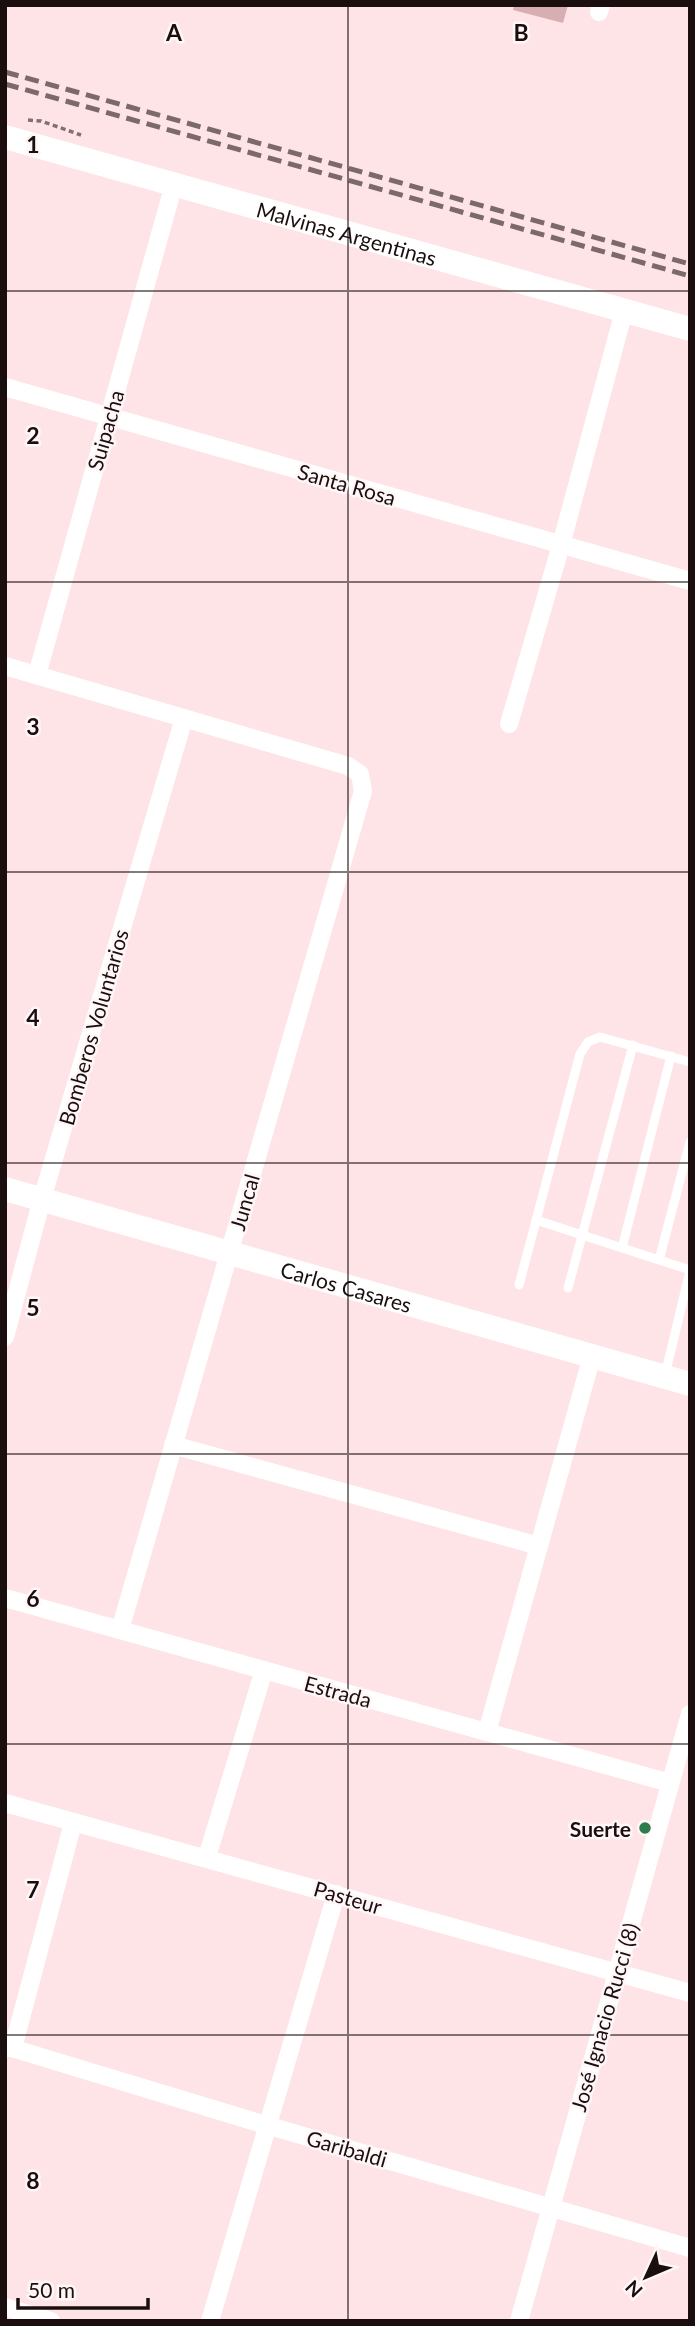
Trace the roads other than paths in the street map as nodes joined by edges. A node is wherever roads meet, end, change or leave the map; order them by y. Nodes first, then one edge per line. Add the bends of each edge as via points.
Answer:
1 (5, 137) edge
2 (174, 184) junction
3 (624, 311) junction
4 (690, 329) edge
5 (5, 387) edge
6 (109, 416) junction
7 (561, 545) junction
8 (690, 581) edge
9 (5, 666) edge
10 (37, 675) junction
11 (184, 718) junction
12 (509, 724) dead end
13 (633, 1045) junction
14 (671, 1056) junction
15 (690, 1062) edge
16 (690, 1142) edge
17 (5, 1189) edge
18 (42, 1199) junction
19 (536, 1220) junction
20 (580, 1235) junction
21 (622, 1248) junction
22 (229, 1253) junction
23 (659, 1260) junction
24 (690, 1271) edge
25 (519, 1285) dead end
26 (568, 1288) dead end
27 (5, 1337) edge
28 (592, 1356) junction
29 (665, 1377) junction
30 (690, 1384) edge
31 (173, 1445) junction
32 (539, 1546) junction
33 (5, 1598) edge
34 (120, 1630) junction
35 (264, 1670) junction
36 (690, 1714) edge
37 (487, 1732) junction
38 (670, 1783) junction
39 (5, 1803) edge
40 (73, 1823) junction
41 (206, 1857) junction
42 (336, 1894) junction
43 (617, 1973) junction
44 (690, 1993) edge
45 (8, 2047) edge
46 (266, 2125) junction
47 (551, 2207) junction
48 (690, 2248) edge
49 (5, 2307) edge
50 (51, 2321) edge
51 (210, 2321) edge
52 (519, 2321) edge

1 - 2 street, Malvinas Argentinas
2 - 3 street, Malvinas Argentinas
2 - 6 street, Suipacha
3 - 4 street, Malvinas Argentinas
3 - 7 street
5 - 6 street, Santa Rosa
6 - 7 street, Santa Rosa
6 - 10 street, Suipacha
7 - 8 street, Santa Rosa
7 - 12 street
9 - 10 street
10 - 11 street
11 - 18 street, Bomberos Voluntarios
11 - 22 street, Juncal via 348,766 360,774 363,791
13 - 14 lane
13 - 19 lane via 600,1038 588,1042 580,1054
13 - 20 lane
14 - 15 lane
14 - 21 lane
16 - 23 lane
17 - 18 street, Carlos Casares
18 - 22 street, Carlos Casares
18 - 27 street, Bomberos Voluntarios
19 - 20 lane
19 - 25 lane
20 - 21 lane
20 - 26 lane
21 - 23 lane
22 - 28 street, Carlos Casares
22 - 31 street, Juncal
23 - 24 lane
24 - 29 lane
28 - 29 street, Carlos Casares
28 - 32 street
29 - 30 street, Carlos Casares
31 - 32 street
31 - 34 street, Juncal
32 - 37 street
33 - 34 street, Estrada
34 - 35 street, Estrada
35 - 37 street, Estrada
35 - 41 street
36 - 38 street, José Ignacio Rucci (8)
37 - 38 street, Estrada
38 - 43 street, José Ignacio Rucci (8)
39 - 40 street, Pasteur
40 - 41 street, Pasteur
40 - 45 street
41 - 42 street, Pasteur
42 - 43 street, Pasteur
42 - 46 street
43 - 44 street, Pasteur
43 - 47 street, José Ignacio Rucci (8)
45 - 46 street, Garibaldi
46 - 47 street, Garibaldi
46 - 51 street
47 - 48 street, Garibaldi
47 - 52 street, José Ignacio Rucci (8)
49 - 50 street

